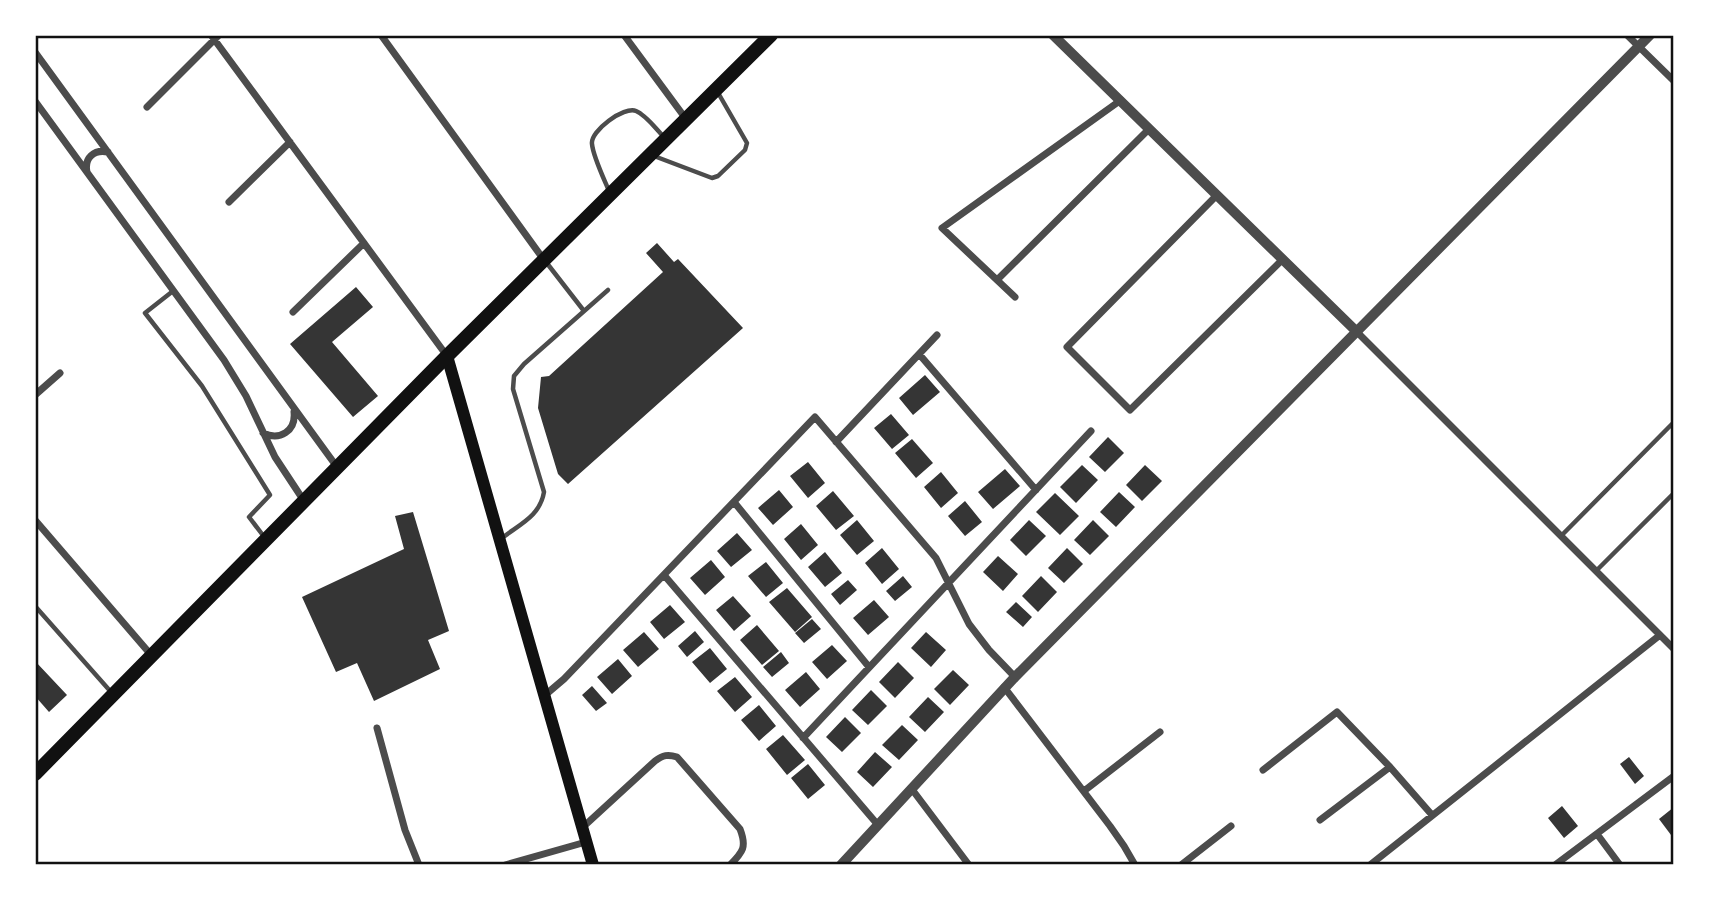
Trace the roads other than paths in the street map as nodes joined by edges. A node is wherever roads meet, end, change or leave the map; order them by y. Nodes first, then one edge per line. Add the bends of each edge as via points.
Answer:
1 (381, 35) edge
2 (624, 35) edge
3 (771, 35) edge
4 (1053, 35) edge
5 (1627, 35) edge
6 (1650, 35) edge
7 (215, 37) edge
8 (1639, 46) junction
9 (35, 52) edge
10 (1674, 81) edge
11 (716, 90) junction
12 (1121, 100) junction
13 (35, 101) edge
14 (147, 107) dead end
15 (687, 120) junction
16 (1149, 129) junction
17 (667, 139) junction
18 (290, 142) junction
19 (108, 153) junction
20 (651, 155) junction
21 (88, 174) junction
22 (610, 195) junction
23 (1217, 195) junction
24 (229, 202) dead end
25 (364, 243) junction
26 (1283, 259) junction
27 (544, 260) junction
28 (997, 280) junction
29 (608, 289) dead end
30 (174, 290) junction
31 (1015, 297) dead end
32 (584, 311) junction
33 (293, 312) dead end
34 (1356, 331) junction
35 (937, 335) dead end
36 (919, 354) junction
37 (447, 356) junction
38 (60, 373) dead end
39 (35, 395) edge
40 (293, 407) junction
41 (1673, 423) edge
42 (1091, 431) dead end
43 (263, 433) junction
44 (836, 442) junction
45 (337, 467) junction
46 (1036, 490) junction
47 (1674, 493) edge
48 (304, 501) junction
49 (734, 502) junction
50 (35, 520) edge
51 (1561, 536) junction
52 (500, 539) junction
53 (266, 540) junction
54 (1596, 571) junction
55 (664, 575) junction
56 (948, 583) junction
57 (35, 606) edge
58 (1660, 635) junction
59 (1674, 649) edge
60 (152, 656) junction
61 (869, 667) junction
62 (1015, 677) junction
63 (1004, 687) junction
64 (114, 694) junction
65 (544, 696) junction
66 (377, 728) dead end
67 (1160, 732) dead end
68 (803, 738) junction
69 (1390, 767) junction
70 (1263, 769) dead end
71 (35, 774) edge
72 (1674, 776) edge
73 (911, 788) junction
74 (1084, 791) junction
75 (1432, 816) junction
76 (1320, 820) dead end
77 (877, 825) junction
78 (1231, 826) dead end
79 (582, 828) junction
80 (1597, 834) junction
81 (586, 842) junction
82 (419, 865) edge
83 (505, 865) edge
84 (593, 865) edge
85 (730, 865) edge
86 (841, 865) edge
87 (969, 865) edge
88 (1135, 865) edge
89 (1181, 865) edge
90 (1370, 865) edge
91 (1555, 865) edge
92 (1620, 865) edge

1 - 27 street
2 - 15 street
3 - 11 main road
4 - 12 street
5 - 8 street
6 - 8 street
7 - 14 street
7 - 18 street
8 - 10 street
8 - 34 street
9 - 19 street
11 - 15 main road
11 - 20 lane via 747,143 745,150 712,178
12 - 16 street
12 - 28 street via 942,228
13 - 21 street
15 - 17 main road
16 - 23 street
16 - 28 street
17 - 20 main road
17 - 22 lane via 632,110 595,133 592,145
18 - 24 street
18 - 25 street
19 - 21 street via 97,151 90,156
19 - 40 street
20 - 22 main road
21 - 30 street
22 - 27 main road
23 - 26 street
23 - 26 street via 1067,347 1129,410
25 - 33 street
25 - 37 street
26 - 34 street
27 - 32 lane
27 - 37 main road
28 - 31 street
29 - 32 lane
30 - 43 street via 230,369
30 - 53 lane via 145,313 202,386 270,495 249,517
32 - 52 lane via 514,376 513,389 544,492 537,512
34 - 51 street
34 - 62 street
35 - 36 street
36 - 44 street
36 - 46 street
37 - 45 main road
37 - 52 main road
38 - 39 street
40 - 43 street via 295,418 286,433
40 - 45 street
41 - 51 lane
42 - 46 street
43 - 48 street
44 - 49 street via 815,417
44 - 56 street via 929,549
45 - 48 main road
46 - 56 street
47 - 54 lane
48 - 53 main road
49 - 55 street
49 - 61 street
50 - 60 street
51 - 54 street
52 - 65 main road
53 - 60 main road
54 - 58 street
55 - 65 street
55 - 68 street
56 - 61 street
56 - 62 street via 977,635
57 - 64 lane
58 - 59 street
58 - 75 street
60 - 64 main road
61 - 68 street
62 - 63 street
63 - 73 street
63 - 74 street
64 - 71 main road
65 - 79 main road
66 - 82 street
67 - 74 street
68 - 77 street
69 - 70 street via 1337,712
69 - 75 street
69 - 76 street
72 - 80 street
73 - 77 street
73 - 87 street
74 - 88 street
75 - 90 street
77 - 86 street
78 - 89 street
79 - 81 main road
79 - 85 street via 655,761 670,754 740,829 743,850
80 - 91 street
80 - 92 street
81 - 83 street
81 - 84 main road

